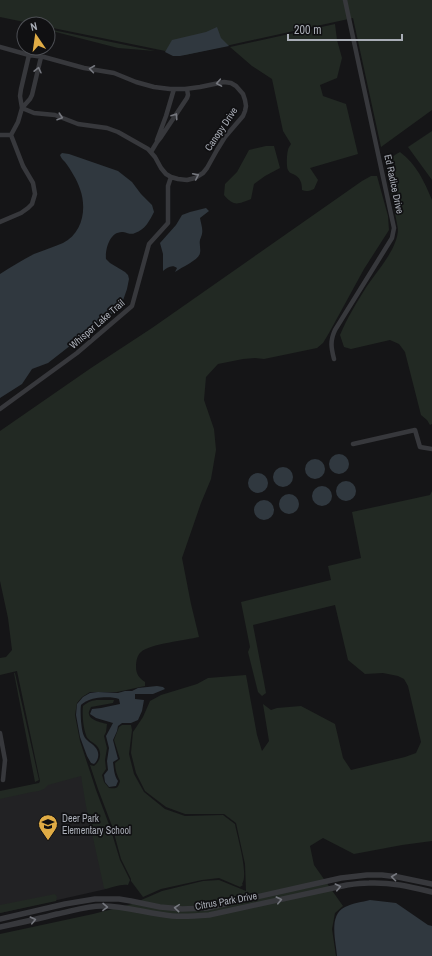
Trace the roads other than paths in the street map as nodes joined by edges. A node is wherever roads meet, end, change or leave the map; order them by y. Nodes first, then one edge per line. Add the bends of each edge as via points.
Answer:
1 (345, 0) edge
2 (0, 47) edge
3 (16, 51) edge
4 (29, 56) edge
5 (35, 56) edge
6 (41, 57) junction
7 (174, 89) junction
8 (187, 89) junction
9 (22, 108) junction
10 (0, 135) edge
11 (11, 135) junction
12 (157, 142) junction
13 (151, 152) junction
14 (171, 178) junction
15 (0, 222) edge
16 (334, 358) dead end
17 (0, 409) edge
18 (353, 444) dead end
19 (432, 449) edge
20 (0, 733) edge
21 (3, 780) dead end
22 (432, 884) edge
23 (298, 888) junction
24 (432, 892) edge
25 (300, 895) junction
26 (0, 919) edge
27 (0, 927) edge

1 - 16 street, Ed Radice Drive via 394,228 392,238 335,330 331,341
2 - 3 street, Canopy Drive
4 - 9 street via 20,96
5 - 6 street, Canopy Drive
7 -> 6 street, Canopy Drive via 154,87 114,73
9 -> 6 street via 32,95
7 - 8 street, Canopy Drive
7 - 12 street
12 -> 8 street via 187,98
14 -> 8 street, Canopy Drive via 187,180 202,173 225,137 243,116 246,106 243,94 231,83
9 - 11 street
9 -> 13 street via 34,113 55,115 78,124 107,128 148,148
10 - 11 street
11 - 15 street via 20,159 33,182 35,194 32,204 22,213
12 - 13 street
13 - 14 street
14 - 17 street, Whisper Lake Trail via 168,186 168,223 149,244 132,306 77,353
18 - 19 street via 416,430 420,447
20 - 21 street via 5,760
22 -> 23 street, Citrus Park Drive via 398,877 368,875
23 - 25 street
23 -> 26 street, Citrus Park Drive via 207,908 182,909 119,899 95,899
25 -> 24 street, Citrus Park Drive via 369,883 392,884
27 -> 25 street, Citrus Park Drive via 89,907 128,908 173,916 197,916

